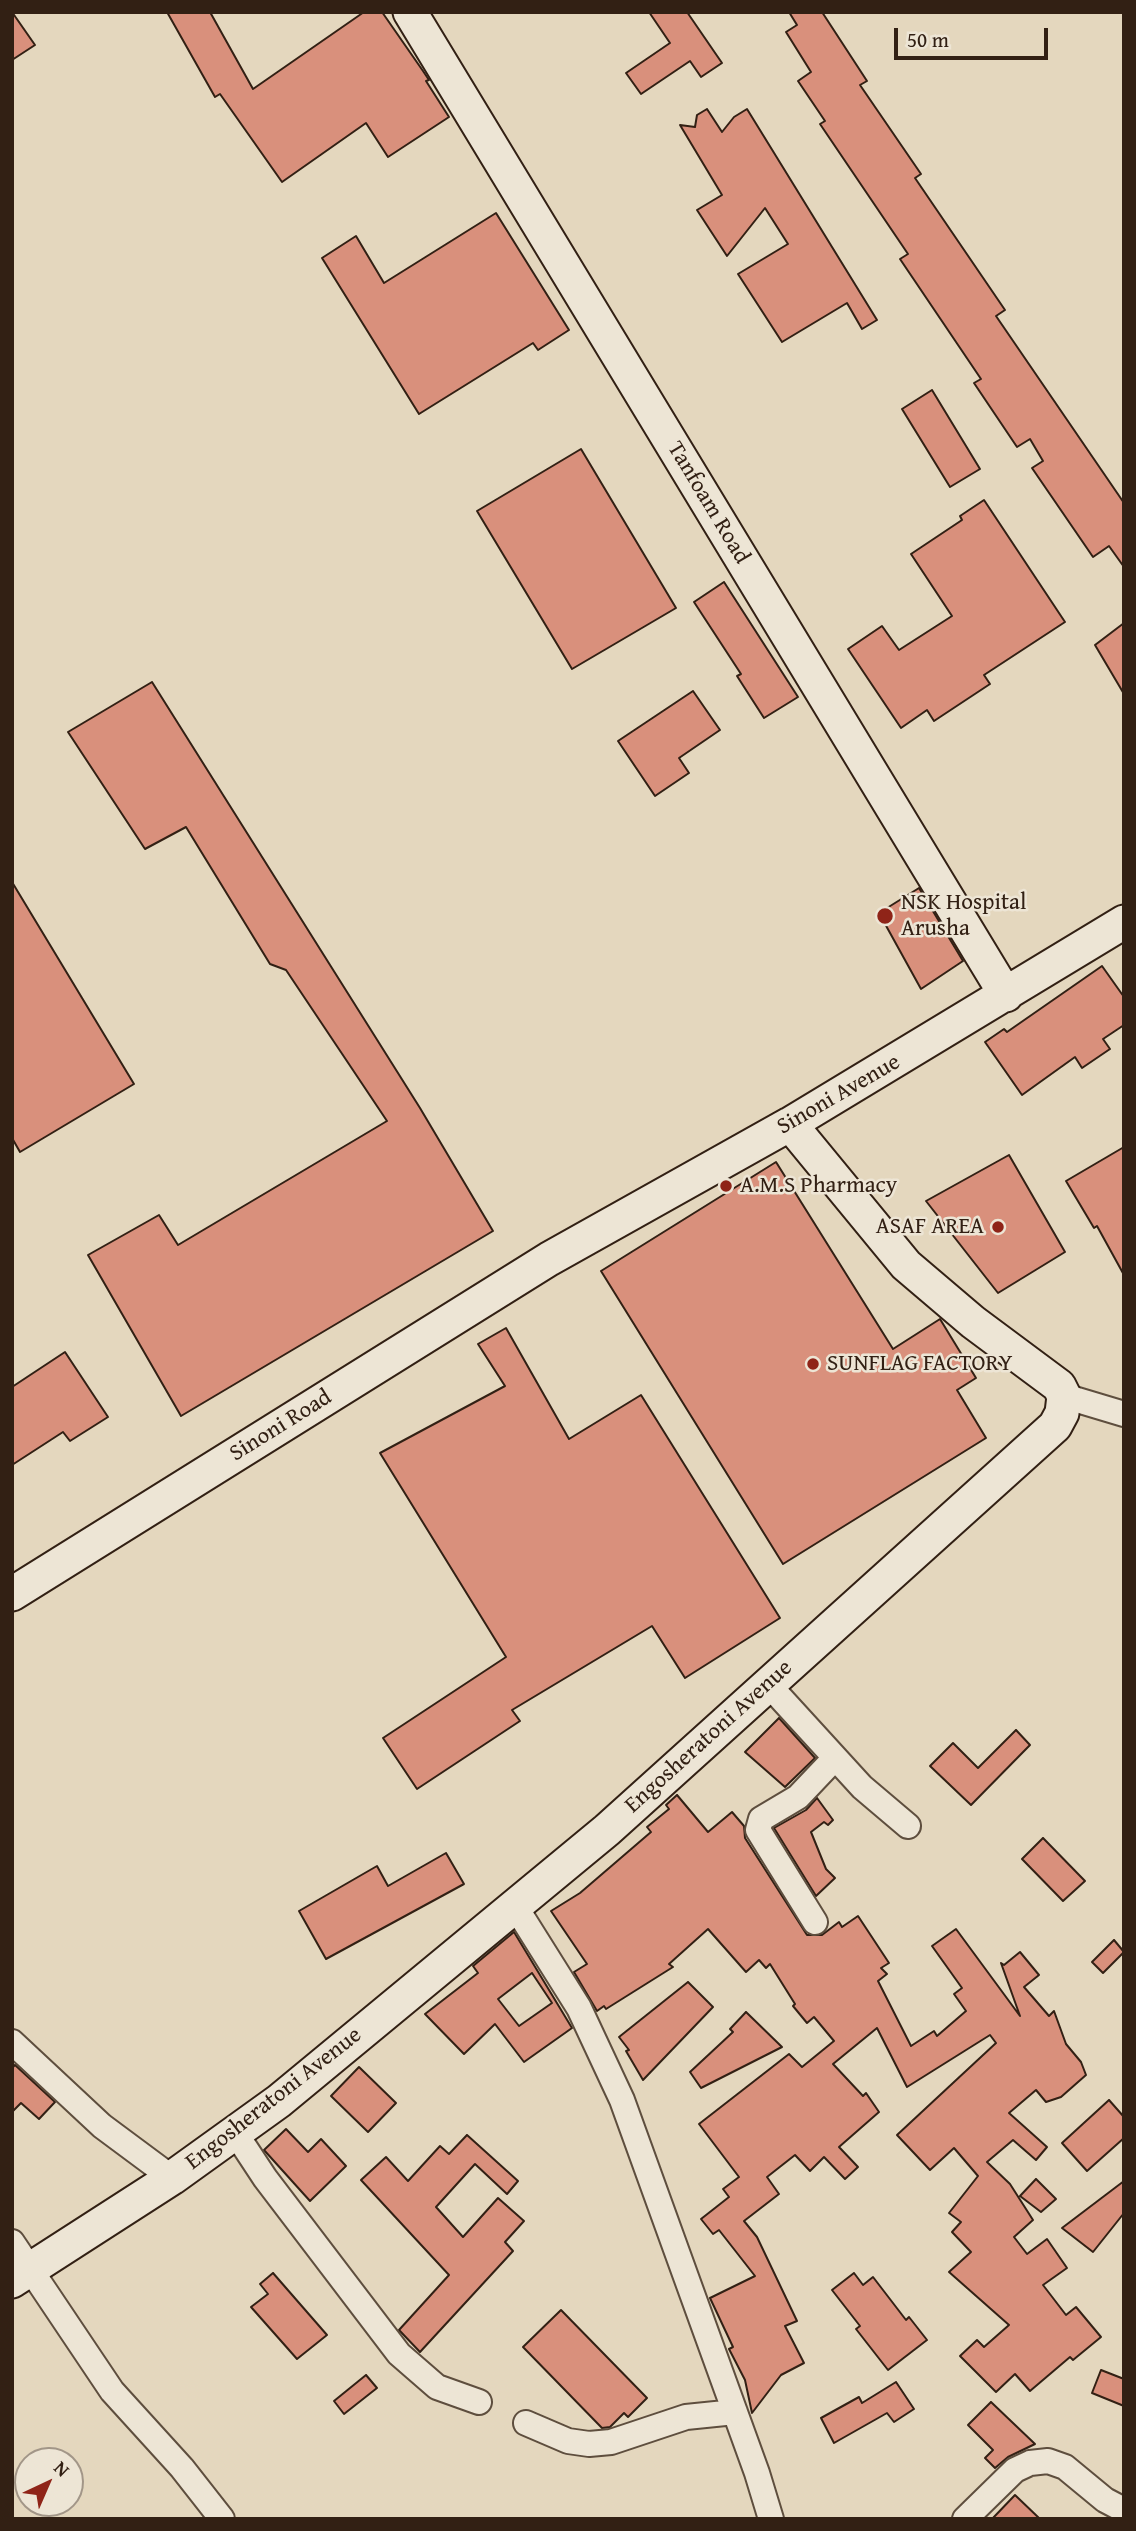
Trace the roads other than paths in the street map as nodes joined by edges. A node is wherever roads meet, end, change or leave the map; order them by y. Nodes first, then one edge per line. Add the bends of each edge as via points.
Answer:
1 (410, 12) edge
2 (1124, 922) edge
3 (1006, 995) junction
4 (790, 1125) junction
5 (549, 1259) joint
6 (1063, 1396) junction
7 (1124, 1414) edge
8 (12, 1594) edge
9 (767, 1684) junction
10 (834, 1759) junction
11 (908, 1826) dead end
12 (515, 1906) junction
13 (815, 1922) dead end
14 (12, 2042) edge
15 (236, 2134) junction
16 (172, 2178) junction
17 (12, 2242) edge
18 (22, 2275) edge
19 (479, 2402) dead end
20 (735, 2412) junction
21 (526, 2423) dead end
22 (1124, 2510) edge
23 (222, 2519) edge
24 (771, 2519) edge
25 (965, 2519) edge

1 - 3 street, Tanfoam Road
2 - 3 street, Sinoni Avenue
3 - 4 street, Sinoni Avenue
4 - 5 street, Sinoni Avenue
4 - 6 street via 906,1265 1050,1378
5 - 8 street, Sinoni Road
6 - 7 street
6 - 9 street, Engosheratoni Avenue via 1055,1426
9 - 10 street
9 - 12 street, Engosheratoni Avenue via 676,1770
10 - 11 street
10 - 13 street via 798,1797 761,1819 758,1830
12 - 15 street, Engosheratoni Avenue
12 - 20 street via 579,2007 608,2066
14 - 16 street via 112,2135
15 - 16 street, Engosheratoni Avenue
15 - 19 street via 398,2354 437,2388
16 - 18 street, Engosheratoni Avenue
17 - 18 street
18 - 23 street via 63,2322 112,2391
20 - 21 street via 686,2417 611,2442 589,2444 568,2441
20 - 24 street
22 - 25 street via 1065,2467 1048,2461 1015,2470

